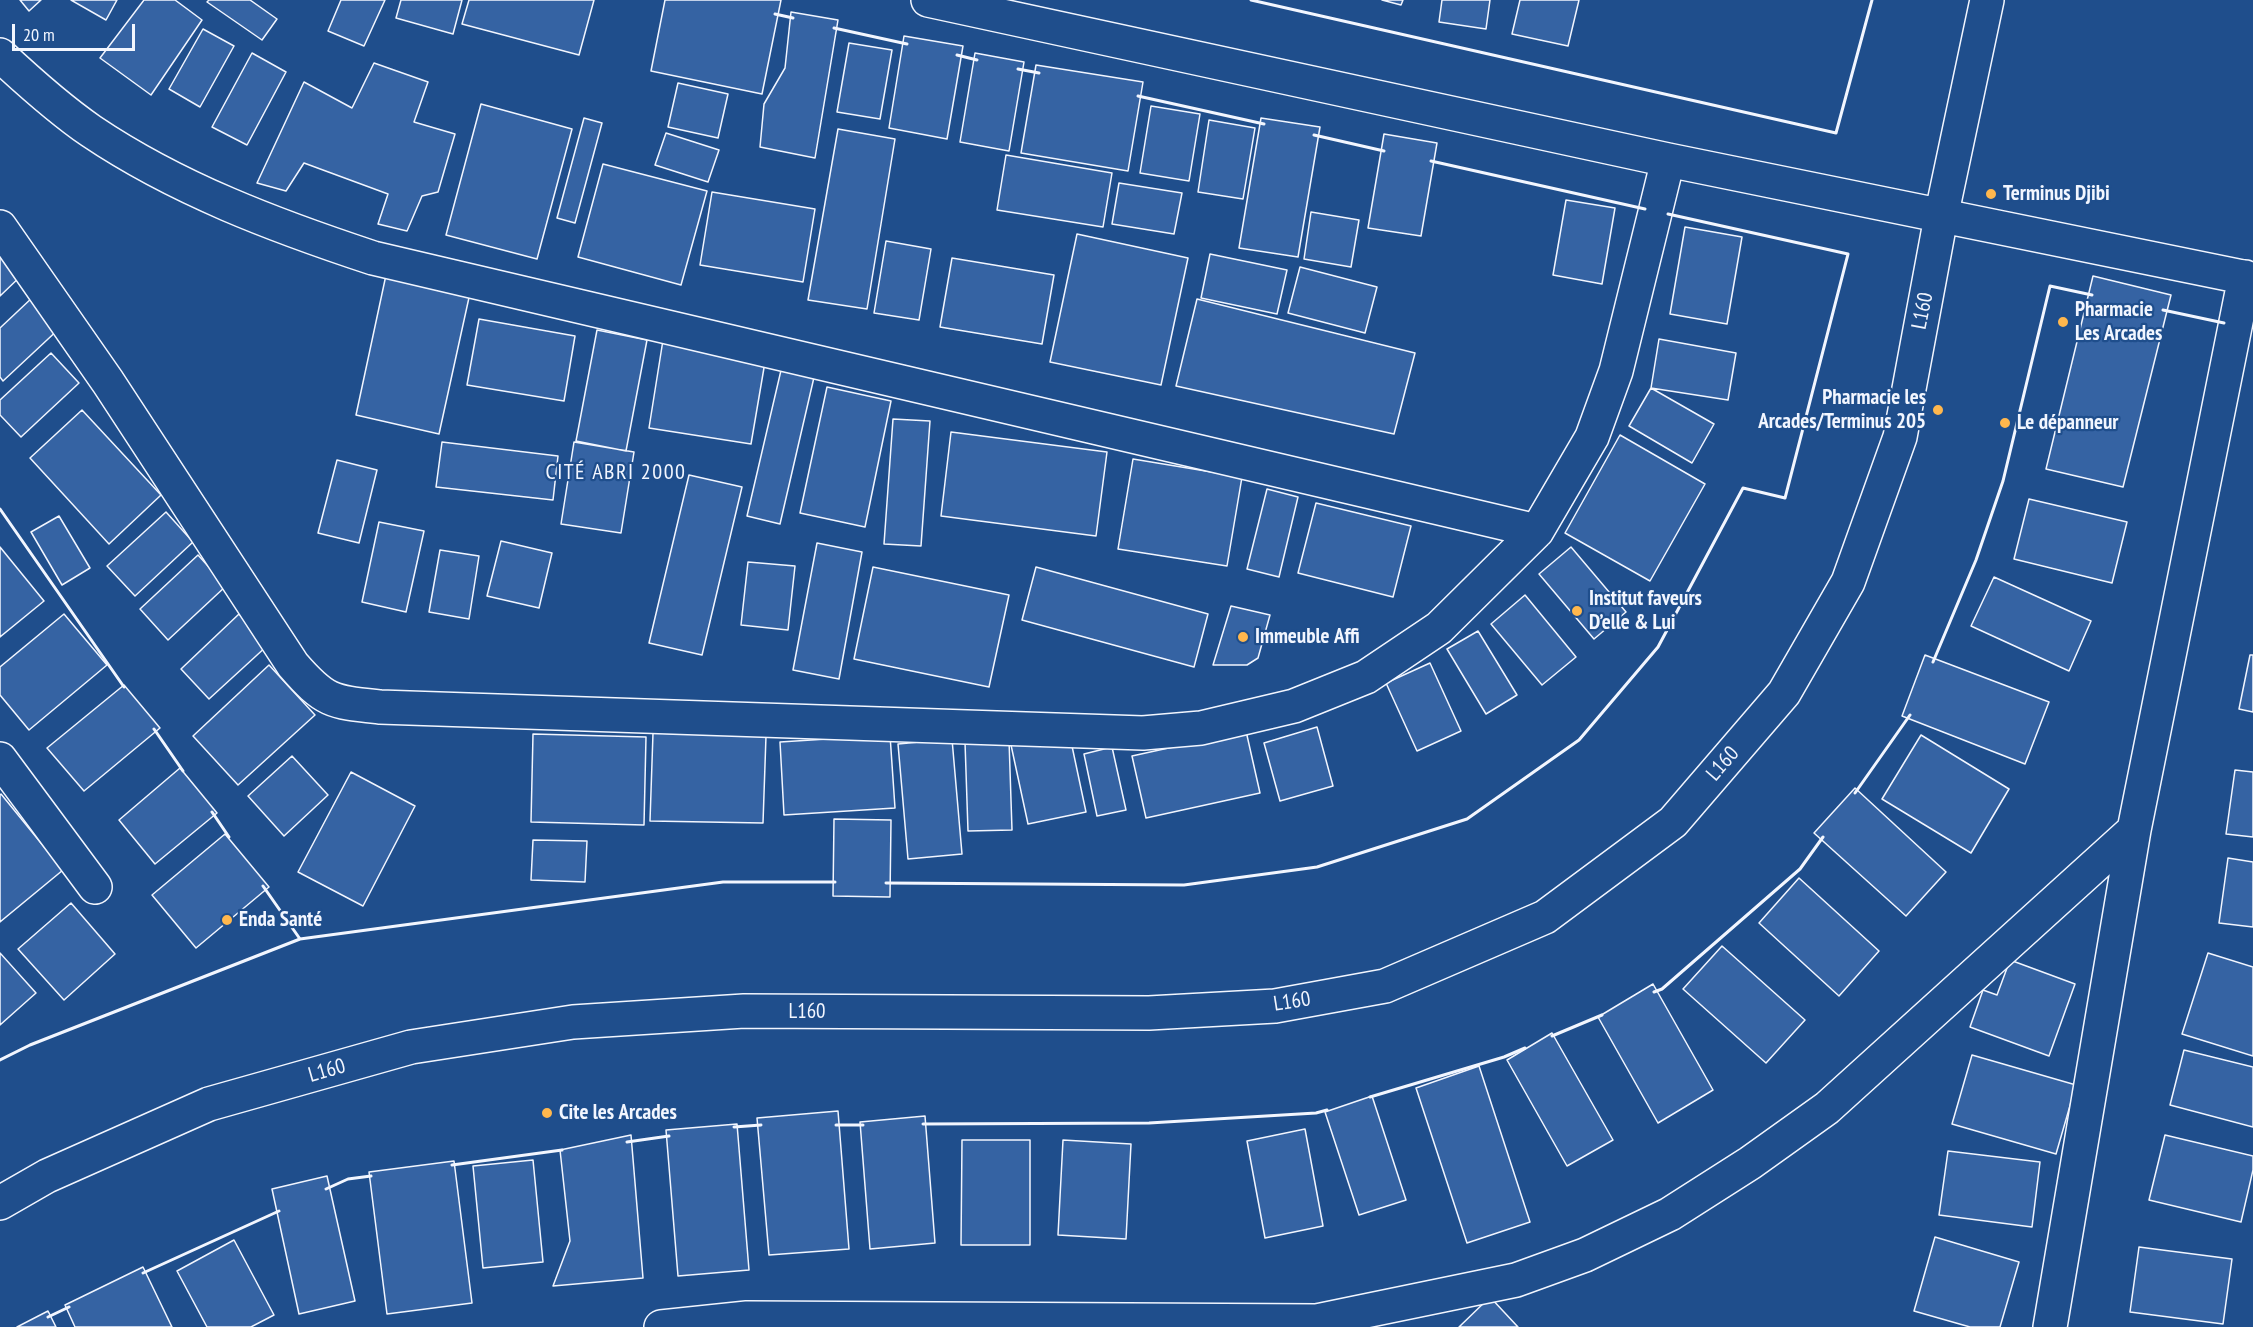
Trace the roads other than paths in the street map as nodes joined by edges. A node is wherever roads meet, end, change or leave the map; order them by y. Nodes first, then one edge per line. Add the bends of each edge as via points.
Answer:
1 (928, 0) edge
2 (1988, 0) edge
3 (0, 56) edge
4 (1668, 160) junction
5 (1941, 217) junction
6 (0, 227) edge
7 (2249, 278) edge
8 (1537, 531) junction
9 (0, 759) edge
10 (2134, 830) junction
11 (95, 887) dead end
12 (0, 1203) edge
13 (750, 1322) edge
14 (1320, 1324) edge
15 (661, 1327) edge
16 (2050, 1327) edge

1 - 4 street
2 - 5 street, L160
3 - 8 street via 91,130 159,172 252,214 373,258
4 - 5 street
4 - 8 street via 1616,370 1592,437
5 - 7 street
5 - 12 street, L160 via 1900,436 1848,582 1784,693 1674,822 1545,917 1385,986 1275,1006 1149,1013 744,1011 573,1022 411,1047 209,1104 47,1176
6 - 8 street via 114,392 293,665 315,690 341,703 1143,733 1201,728 1294,706 1366,677 1439,628
7 - 10 street
9 - 11 street
10 - 14 street via 1827,1108 1670,1214 1585,1255 1516,1280
10 - 16 street
13 - 14 street
13 - 15 street

